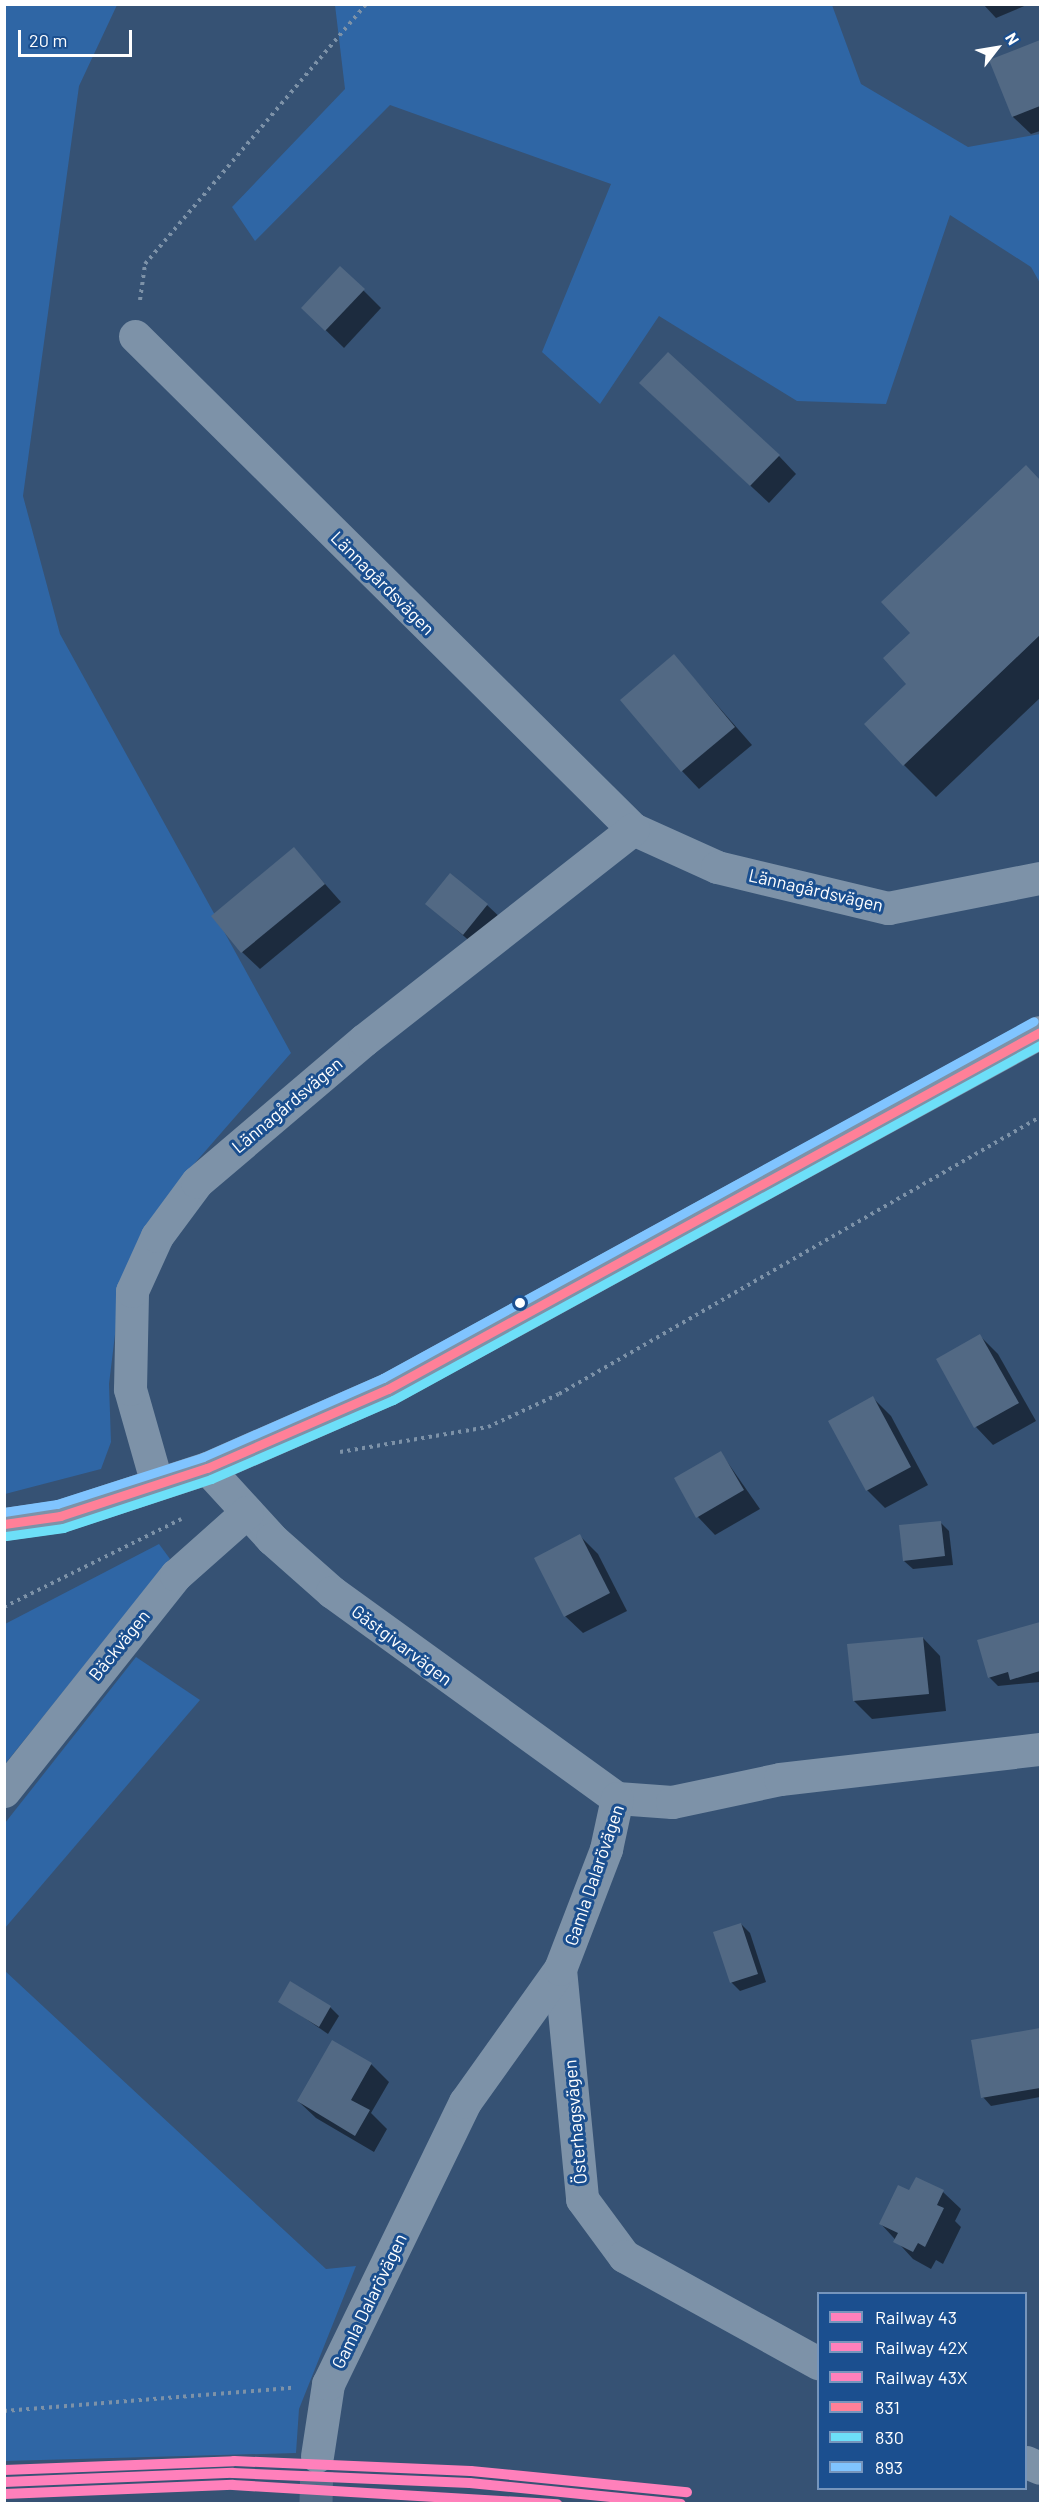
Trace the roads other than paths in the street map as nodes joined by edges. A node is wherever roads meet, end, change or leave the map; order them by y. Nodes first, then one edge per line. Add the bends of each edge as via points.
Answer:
1 (135, 336) road end
2 (633, 829) junction
3 (1041, 878) edge
4 (1041, 1032) edge
5 (207, 1468) junction
6 (157, 1484) junction
7 (239, 1504) junction
8 (4, 1524) edge
9 (1041, 1749) edge
10 (4, 1791) edge
11 (617, 1798) junction
12 (560, 1969) junction
13 (817, 2362) edge
14 (317, 2456) tunnel mouth
15 (1027, 2462) edge
16 (1041, 2468) edge

1 - 2 street, Lännagårdsvägen
2 - 3 street, Lännagårdsvägen via 717,867 888,908
2 - 6 street, Lännagårdsvägen via 364,1040 197,1182 157,1236 132,1291 130,1389
4 - 5 street via 388,1389
5 - 6 street
5 - 7 street, Gästgivarvägen
6 - 8 street via 60,1516
7 - 10 street, Bäckvägen via 176,1575
7 - 11 street, Gästgivarvägen via 332,1592
9 - 11 street, Gamla Dalarövägen via 780,1779 672,1802
11 - 12 street, Gamla Dalarövägen via 606,1849
12 - 13 street, Österhagsvägen via 582,2199 624,2256
12 - 14 street, Gamla Dalarövägen via 465,2102 328,2384
15 - 16 street

